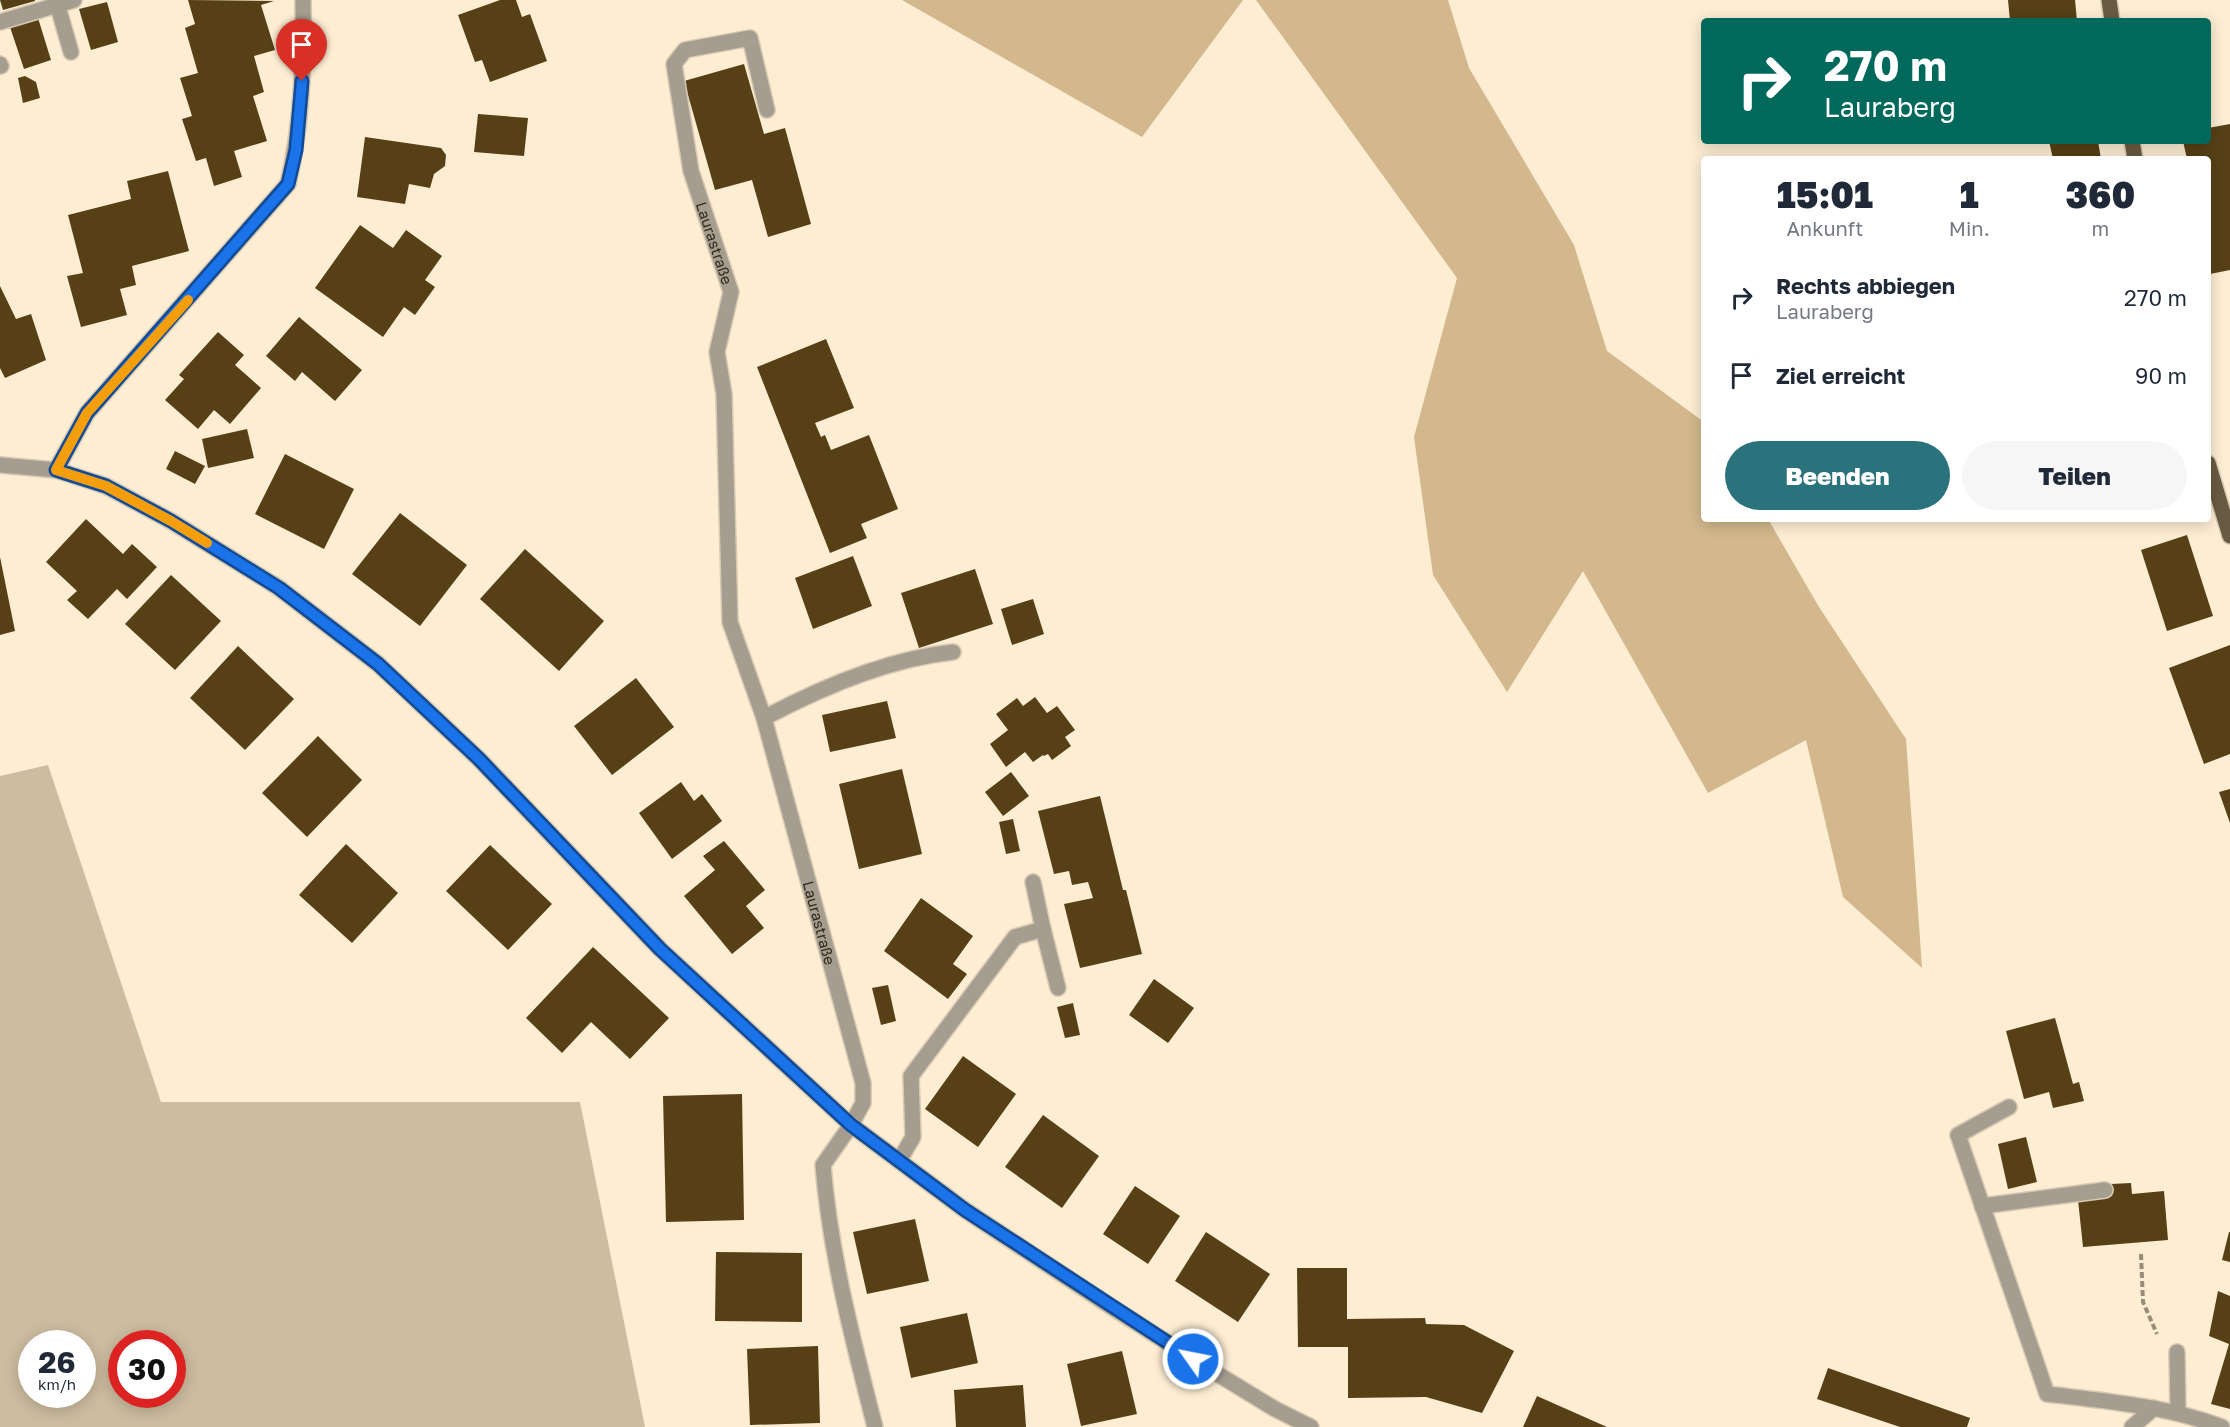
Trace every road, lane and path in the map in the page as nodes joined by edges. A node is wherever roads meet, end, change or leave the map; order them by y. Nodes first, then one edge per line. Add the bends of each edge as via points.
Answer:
1 (74, 0) edge
2 (303, 0) edge
3 (2109, 0) edge
4 (56, 3) edge
5 (2112, 18) edge
6 (0, 22) edge
7 (71, 52) dead end
8 (767, 110) dead end
9 (0, 465) edge
10 (56, 470) junction
11 (2211, 473) edge
12 (2230, 536) edge
13 (953, 652) dead end
14 (764, 718) junction
15 (1033, 882) dead end
16 (1043, 929) junction
17 (1058, 988) dead end
18 (2009, 1107) dead end
19 (851, 1125) junction
20 (899, 1161) junction
21 (2105, 1190) dead end
22 (1982, 1206) junction
23 (2141, 1254) dead end
24 (2177, 1352) joint
25 (2154, 1408) junction
26 (2178, 1413) junction
27 (875, 1427) edge
28 (1311, 1427) edge
29 (2132, 1427) edge
30 (2222, 1427) edge

1 - 4 street
2 - 10 street via 303,70 296,150 288,184 87,413
3 - 5 main road
4 - 6 street
4 - 7 street
8 - 14 street, Laurastraße via 750,38 685,50 674,64 691,171 731,292 717,352 724,394 730,622
9 - 10 street
10 - 19 street via 106,486 171,521 279,588 378,664 479,759 660,949
11 - 12 main road
13 - 14 street via 922,655 815,691
14 - 19 street, Laurastraße via 863,1083 863,1103
15 - 16 street
16 - 17 street
16 - 20 street via 1015,937 911,1076 913,1137
18 - 22 street via 1958,1136
19 - 20 street
19 - 27 street, Laurastraße via 823,1165 827,1215
20 - 28 street via 1107,1304 1220,1376
21 - 22 street
22 - 25 street via 2047,1394
23 - 24 path via 2143,1302 2162,1347
24 - 26 street
25 - 26 street
25 - 29 street
26 - 30 street

